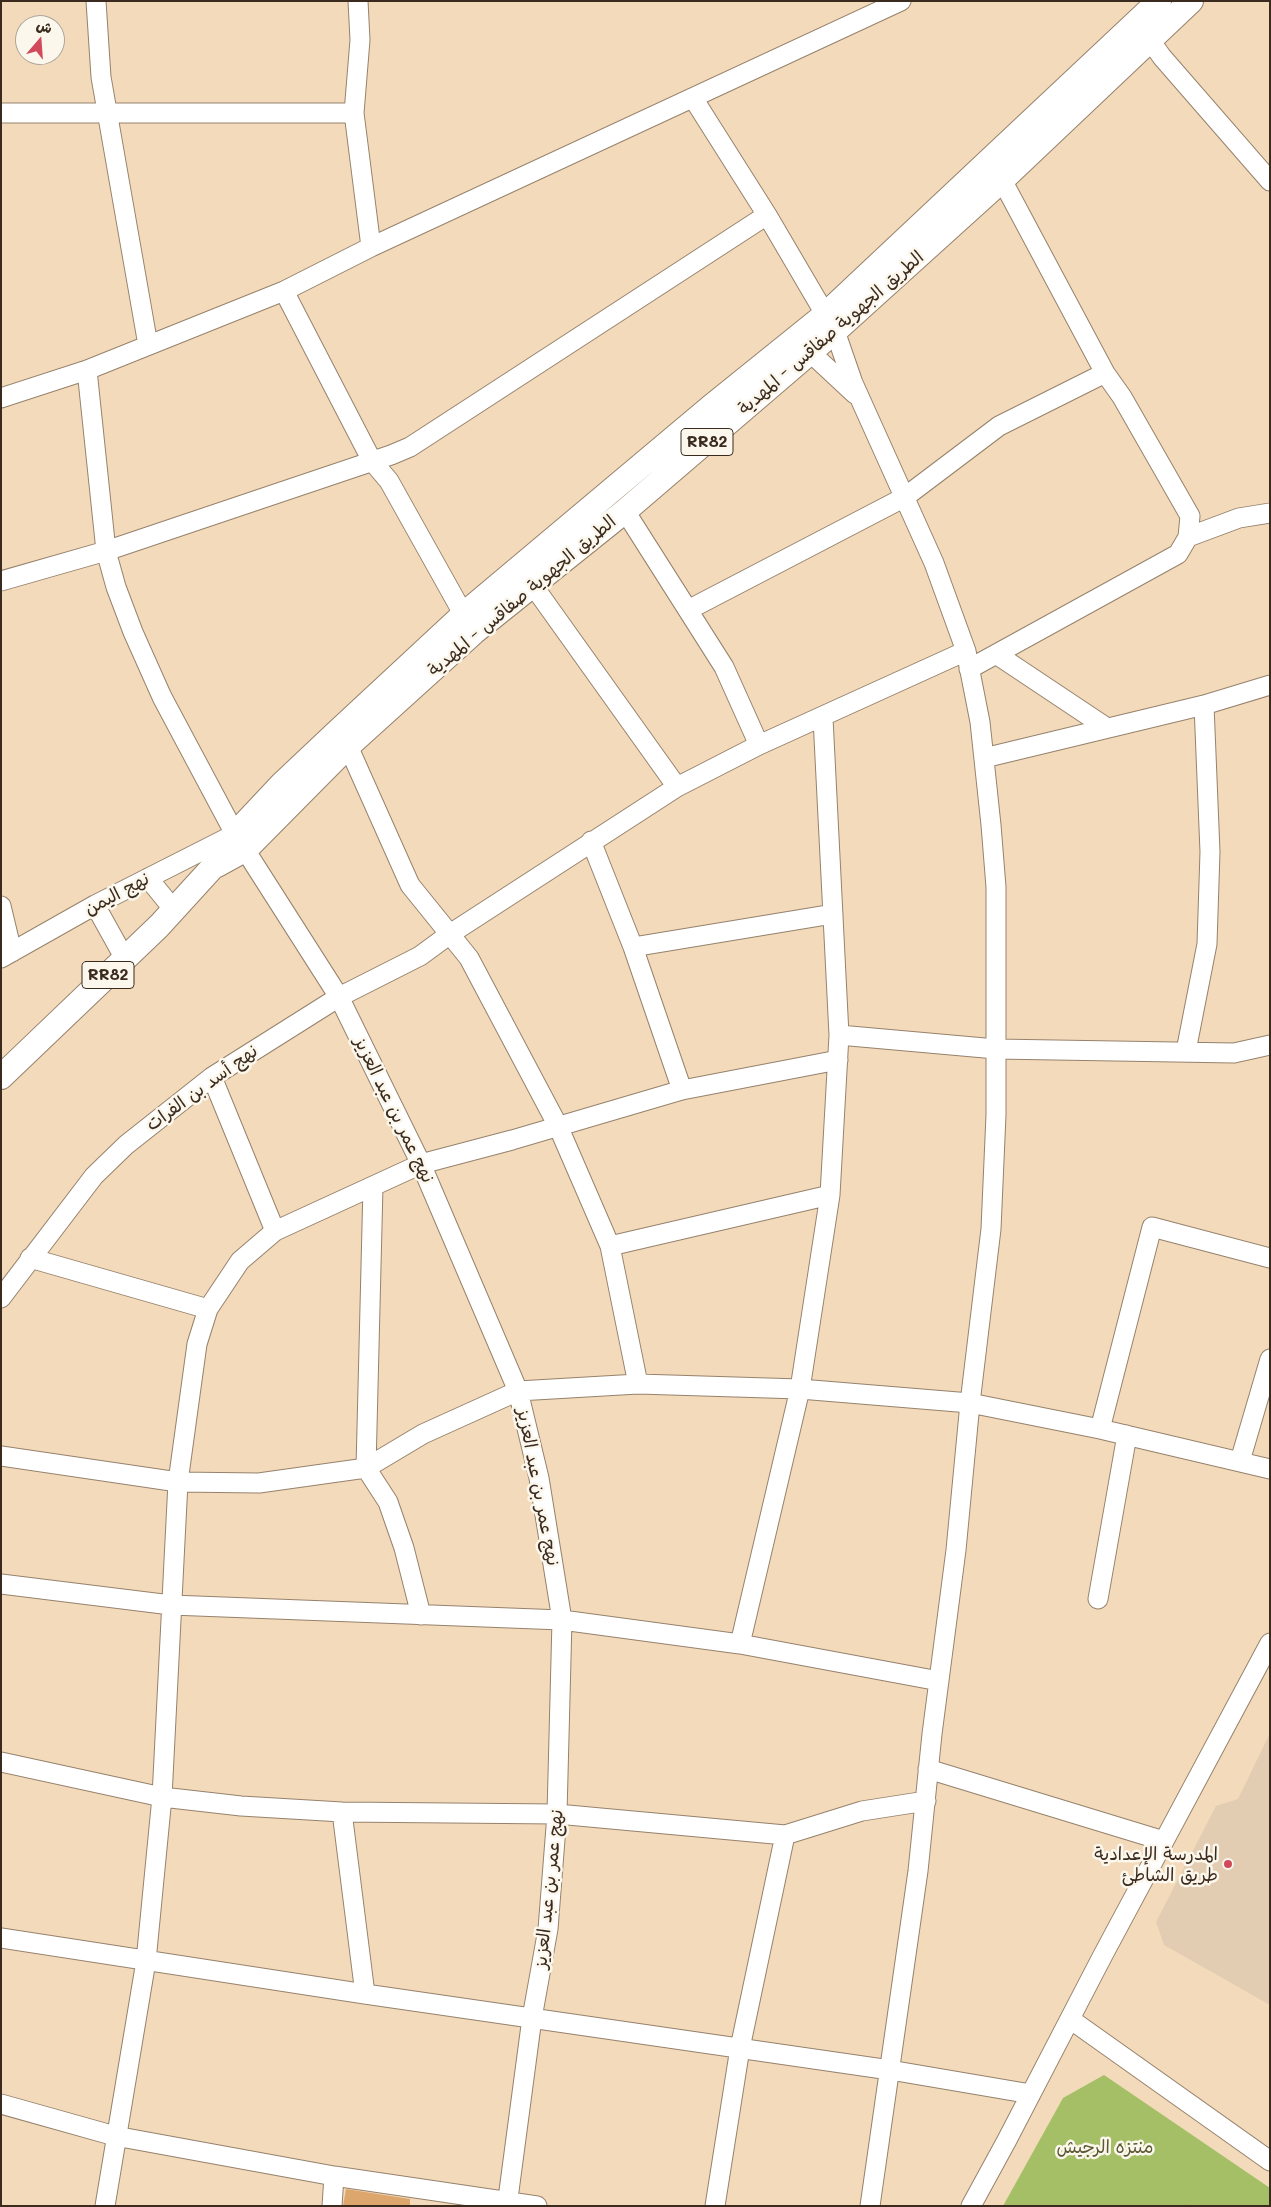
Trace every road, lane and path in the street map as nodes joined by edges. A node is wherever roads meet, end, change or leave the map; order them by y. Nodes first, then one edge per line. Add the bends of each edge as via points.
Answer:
1 (96, 1) edge
2 (358, 1) edge
3 (901, 1) edge
4 (1159, 1) edge
5 (1191, 1) edge
6 (880, 6) edge
7 (1138, 22) junction
8 (1150, 42) junction
9 (693, 98) junction
10 (1, 113) edge
11 (354, 113) junction
12 (109, 114) junction
13 (1002, 180) junction
14 (1270, 181) edge
15 (767, 215) junction
16 (371, 247) junction
17 (284, 291) junction
18 (831, 323) junction
19 (804, 344) junction
20 (148, 345) junction
21 (87, 370) junction
22 (1105, 373) junction
23 (1, 398) edge
24 (860, 398) junction
25 (372, 461) junction
26 (905, 497) junction
27 (625, 511) junction
28 (1270, 513) edge
29 (1188, 537) junction
30 (106, 551) junction
31 (1, 581) edge
32 (532, 584) junction
33 (688, 610) junction
34 (469, 624) junction
35 (996, 654) junction
36 (968, 660) junction
37 (1270, 685) edge
38 (1204, 705) junction
39 (823, 718) junction
40 (1107, 728) junction
41 (759, 745) junction
42 (348, 746) junction
43 (984, 758) junction
44 (677, 787) junction
45 (240, 841) junction
46 (591, 841) junction
47 (148, 878) junction
48 (95, 905) junction
49 (1, 906) edge
50 (174, 910) junction
51 (833, 914) junction
52 (450, 934) junction
53 (633, 947) junction
54 (6, 955) edge
55 (124, 959) junction
56 (339, 997) junction
57 (839, 1034) junction
58 (1270, 1045) edge
59 (996, 1049) junction
60 (1186, 1051) junction
61 (838, 1060) junction
62 (212, 1077) junction
63 (1, 1078) edge
64 (682, 1090) junction
65 (558, 1126) junction
66 (421, 1164) junction
67 (373, 1186) junction
68 (830, 1195) junction
69 (274, 1231) junction
70 (610, 1246) junction
71 (30, 1258) junction
72 (1270, 1258) edge
73 (1, 1298) edge
74 (208, 1309) junction
75 (1270, 1359) edge
76 (638, 1384) junction
77 (800, 1389) junction
78 (518, 1392) junction
79 (970, 1403) junction
80 (1100, 1429) junction
81 (1127, 1435) junction
82 (1, 1456) edge
83 (1240, 1461) junction
84 (366, 1468) junction
85 (1270, 1469) edge
86 (178, 1482) junction
87 (1, 1584) edge
88 (1098, 1599) dead end
89 (171, 1606) junction
90 (421, 1615) junction
91 (562, 1620) junction
92 (740, 1644) junction
93 (1270, 1644) edge
94 (939, 1681) junction
95 (1, 1762) edge
96 (928, 1769) junction
97 (162, 1797) junction
98 (926, 1801) junction
99 (342, 1812) junction
100 (557, 1814) junction
101 (785, 1835) junction
102 (1164, 1841) junction
103 (1, 1938) edge
104 (146, 1961) junction
105 (365, 1994) junction
106 (532, 2018) junction
107 (1070, 2019) junction
108 (740, 2048) junction
109 (890, 2070) junction
110 (1032, 2094) junction
111 (1, 2104) edge
112 (115, 2136) junction
113 (1270, 2161) edge
114 (334, 2176) junction
115 (508, 2203) edge
116 (971, 2205) edge
117 (104, 2206) edge
118 (332, 2206) edge
119 (537, 2206) edge
120 (715, 2206) edge
121 (870, 2206) edge

1 - 12 street via 101,76
2 - 11 street via 360,40
3 - 6 street
4 - 7 main road, الطريق الجهوية صفاقس - المهدية / RR82
5 - 8 main road, الطريق الجهوية صفاقس - المهدية / RR82
6 - 9 street
7 - 8 street
7 - 18 main road, الطريق الجهوية صفاقس - المهدية / RR82
8 - 13 main road, الطريق الجهوية صفاقس - المهدية / RR82
8 - 14 street
9 - 15 street
9 - 16 street
10 - 12 street
11 - 12 street
11 - 16 street
12 - 20 street
13 - 18 main road, الطريق الجهوية صفاقس - المهدية / RR82
13 - 22 street
15 - 18 street
15 - 25 street via 410,447
16 - 17 street
17 - 20 street
17 - 25 street
18 - 19 main road, الطريق الجهوية صفاقس - المهدية / RR82
18 - 24 street
19 - 24 street
19 - 27 main road, الطريق الجهوية صفاقس - المهدية / RR82
19 - 34 main road, الطريق الجهوية صفاقس - المهدية / RR82
20 - 21 street
21 - 23 street
21 - 30 street, نهج عمر بن عبد العزيز
22 - 26 street via 999,426
22 - 29 street via 1190,516
24 - 26 street
25 - 30 street
25 - 34 street via 389,482
26 - 33 street
26 - 36 street via 934,563
27 - 32 main road, الطريق الجهوية صفاقس - المهدية / RR82
27 - 33 street
28 - 29 street via 1239,518
29 - 35 street, نهج أسد بن الفرات via 1178,554
30 - 31 street
30 - 45 street, نهج عمر بن عبد العزيز via 132,632 162,697
32 - 34 main road, الطريق الجهوية صفاقس - المهدية / RR82
32 - 44 street
33 - 41 street via 724,667
34 - 42 main road, الطريق الجهوية صفاقس - المهدية / RR82
34 - 45 main road, الطريق الجهوية صفاقس - المهدية / RR82 via 282,784
35 - 36 street, نهج أسد بن الفرات
35 - 40 street
36 - 39 street, نهج أسد بن الفرات
36 - 43 street
37 - 38 street
38 - 40 street
38 - 60 street via 1210,852 1207,944
39 - 41 street, نهج أسد بن الفرات
39 - 51 street
40 - 43 street
41 - 44 street, نهج أسد بن الفرات
42 - 45 main road, الطريق الجهوية صفاقس - المهدية / RR82
42 - 52 street via 410,886
43 - 59 street via 996,887
44 - 46 street, نهج أسد بن الفرات
45 - 47 street, نهج اليمن
45 - 50 main road, الطريق الجهوية صفاقس - المهدية / RR82
45 - 56 street, نهج عمر بن عبد العزيز
46 - 52 street, نهج أسد بن الفرات
46 - 53 street
47 - 48 street, نهج اليمن
47 - 50 street
48 - 54 street, نهج اليمن
48 - 55 street
49 - 54 street
50 - 55 main road, الطريق الجهوية صفاقس - المهدية / RR82
51 - 53 street
51 - 57 street
52 - 56 street, نهج أسد بن الفرات via 420,956
52 - 65 street via 470,958
53 - 64 street
55 - 63 main road, الطريق الجهوية صفاقس - المهدية / RR82
56 - 62 street, نهج أسد بن الفرات
56 - 66 street, نهج عمر بن عبد العزيز
57 - 59 street
57 - 61 street
58 - 60 street via 1234,1053
59 - 60 street
59 - 79 street via 991,1229
61 - 64 street
61 - 68 street
62 - 69 street
62 - 71 street, نهج أسد بن الفرات via 126,1145 94,1176
64 - 65 street
65 - 66 street
65 - 70 street
66 - 67 street
66 - 78 street, نهج عمر بن عبد العزيز
67 - 69 street
67 - 84 street
68 - 70 street
68 - 77 street
69 - 74 street via 240,1261
70 - 76 street
71 - 73 street, نهج أسد بن الفرات
71 - 74 street
72 - 80 street via 1152,1227
74 - 86 street via 197,1344
75 - 83 street
76 - 77 street
76 - 78 street
77 - 79 street
77 - 92 street
78 - 84 street via 423,1434
78 - 91 street, نهج عمر بن عبد العزيز via 539,1478
79 - 80 street
79 - 94 street
80 - 81 street
81 - 83 street
81 - 88 street
82 - 86 street
83 - 85 street
84 - 86 street via 259,1483
84 - 90 street via 388,1502
86 - 89 street
87 - 89 street
89 - 90 street
89 - 97 street
90 - 91 street
91 - 92 street
91 - 100 street, نهج عمر بن عبد العزيز
92 - 94 street
93 - 102 street
94 - 96 street
95 - 97 street
96 - 98 street
96 - 102 street
97 - 99 street
97 - 104 street
98 - 101 street via 862,1811
98 - 109 street
99 - 100 street
99 - 105 street
100 - 101 street
100 - 106 street, نهج عمر بن عبد العزيز via 548,1929
101 - 108 street
102 - 107 street
103 - 104 street
104 - 105 street
104 - 112 street
105 - 106 street
106 - 108 street
106 - 115 street, نهج عمر بن عبد العزيز
107 - 110 street
107 - 113 street
108 - 109 street
108 - 120 street
109 - 110 street
109 - 121 street
110 - 116 street
111 - 112 street
112 - 114 street
112 - 117 street
114 - 115 street
114 - 118 street
115 - 119 street

